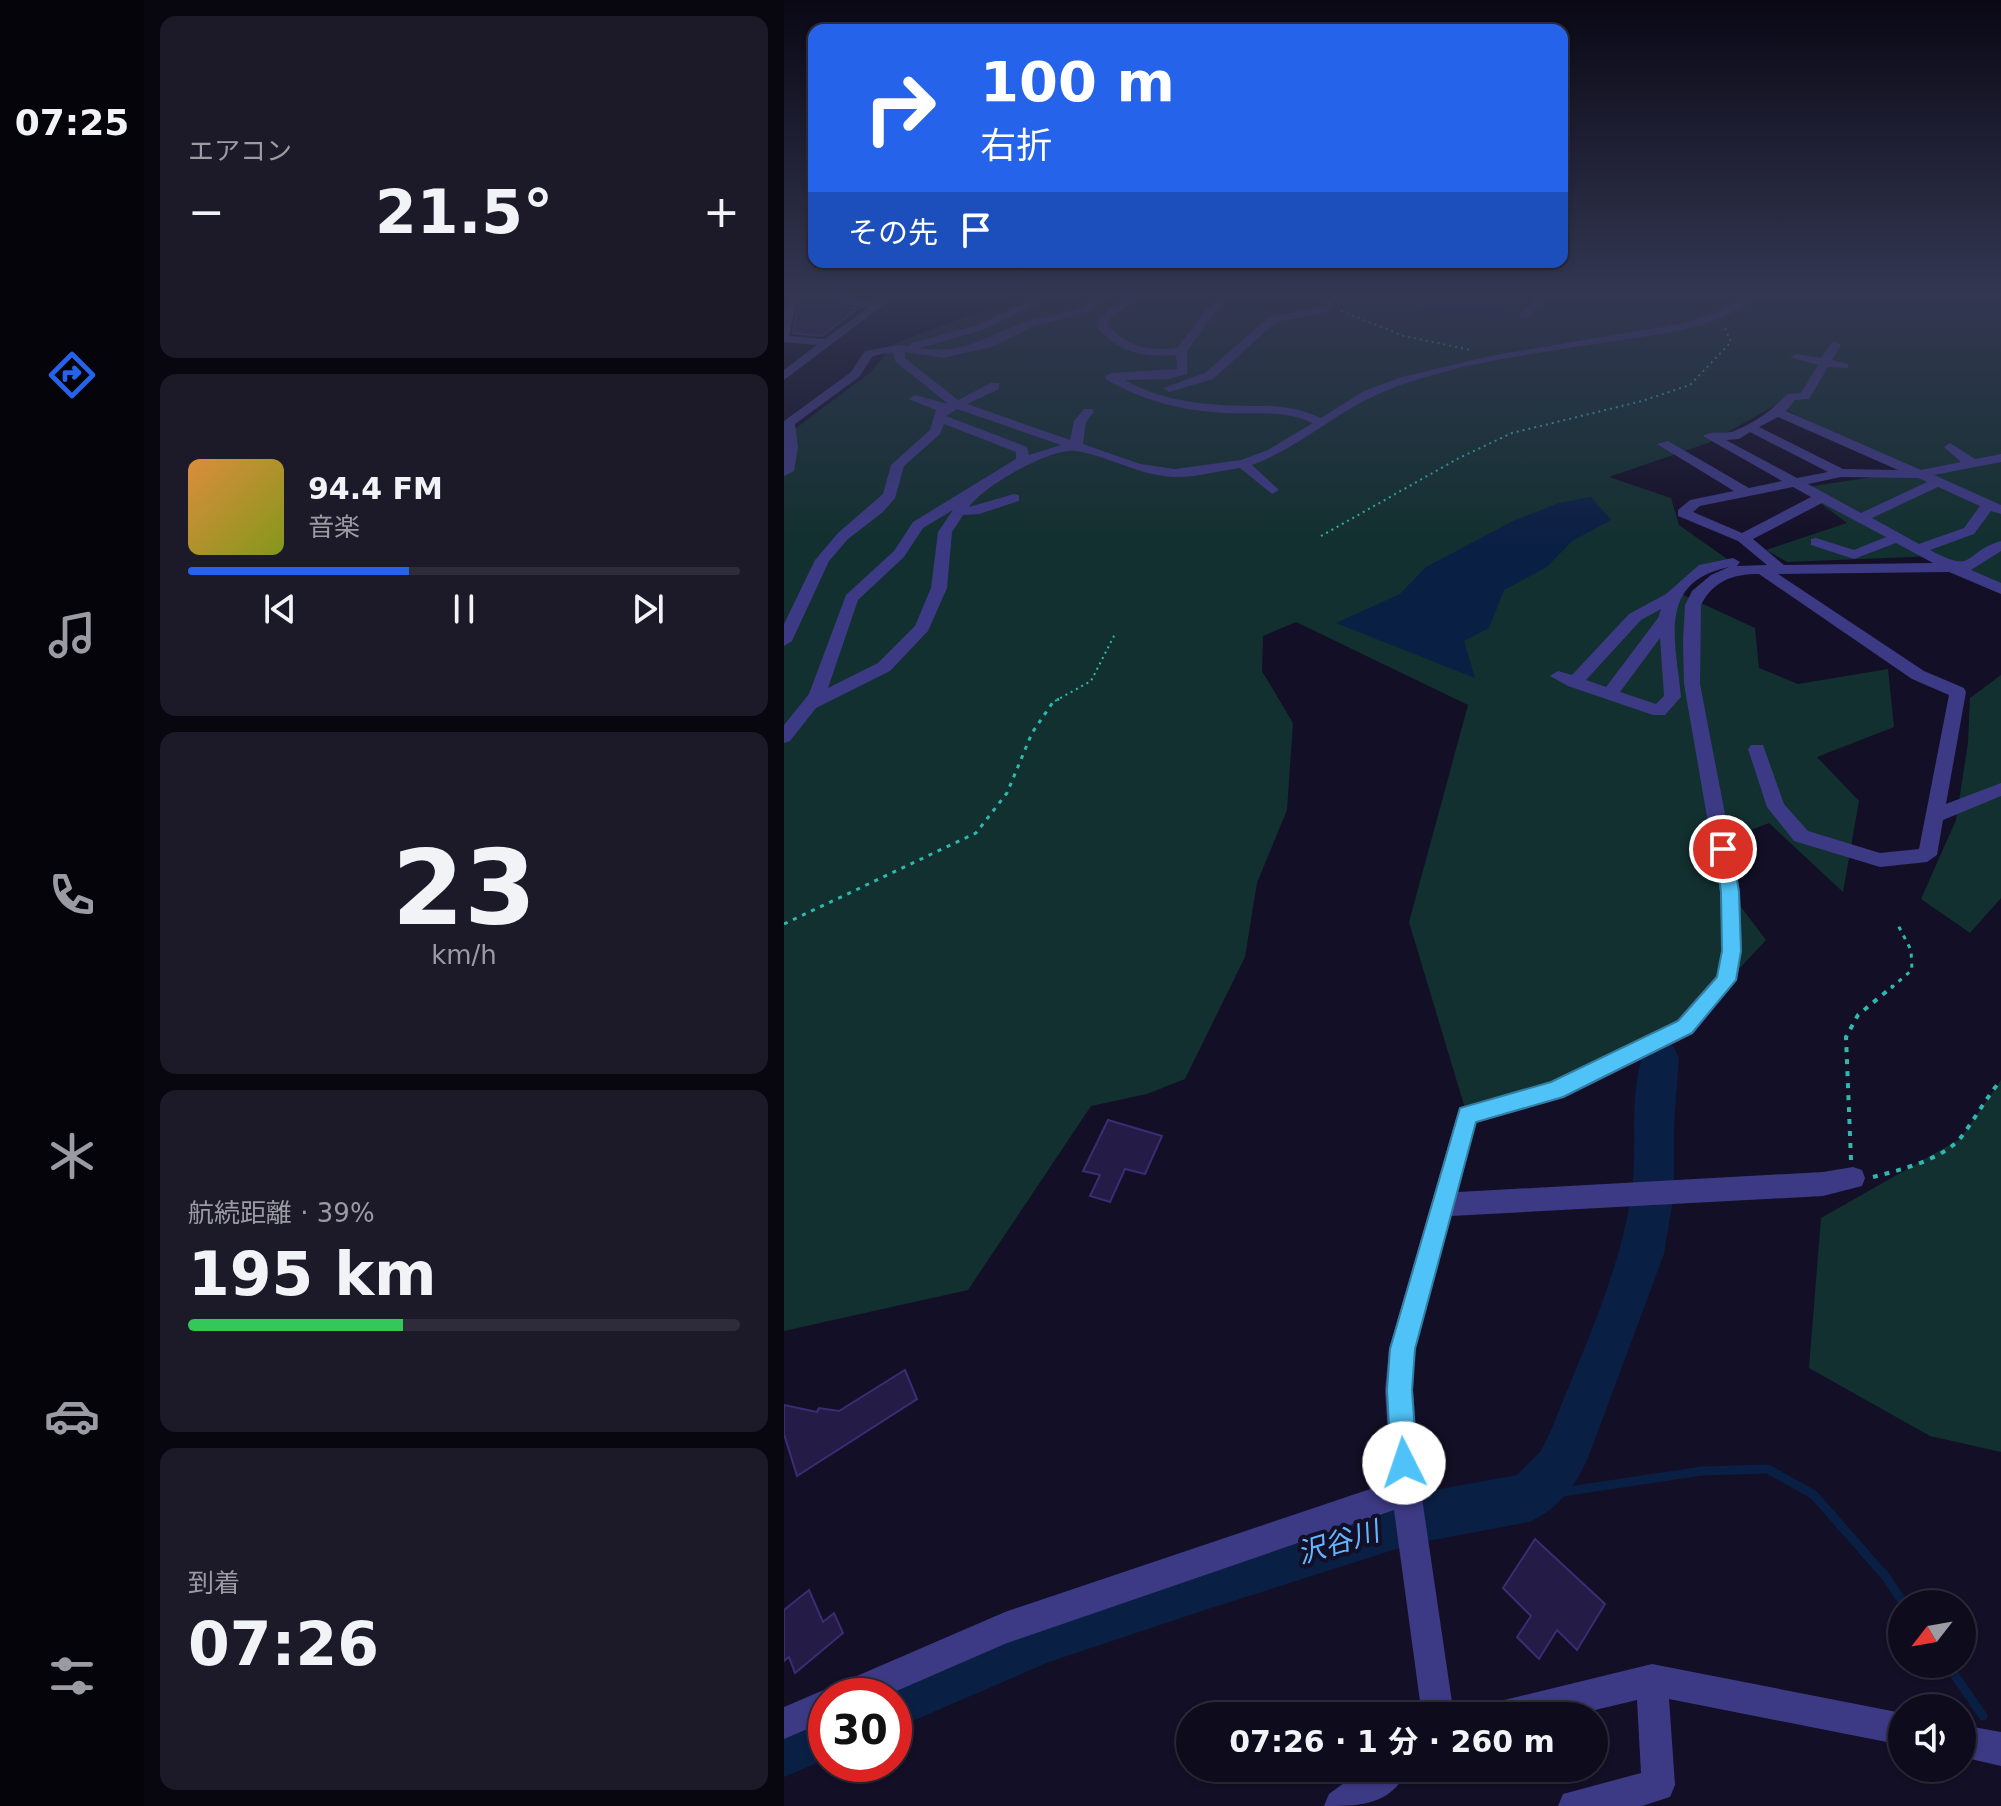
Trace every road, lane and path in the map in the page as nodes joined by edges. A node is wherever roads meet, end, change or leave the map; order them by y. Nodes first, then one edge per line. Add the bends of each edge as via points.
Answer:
1 (832, 377) edge
2 (851, 377) edge
3 (914, 377) edge
4 (1112, 377) edge
5 (1205, 377) edge
6 (1418, 377) edge
7 (1697, 377) edge
8 (1817, 377) edge
9 (1122, 383) junction
10 (995, 386) dead end
11 (1172, 387) junction
12 (1142, 395) junction
13 (915, 399) dead end
14 (1088, 412) dead end
15 (1778, 412) junction
16 (784, 415) edge
17 (945, 416) junction
18 (1323, 423) junction
19 (1749, 427) junction
20 (1826, 434) junction
21 (1663, 444) dead end
22 (1076, 445) junction
23 (1950, 447) dead end
24 (1792, 449) junction
25 (1903, 450) dead end
26 (1022, 455) junction
27 (2001, 458) edge
28 (1759, 463) junction
29 (1971, 463) junction
30 (1243, 464) junction
31 (1915, 470) junction
32 (784, 472) edge
33 (1841, 473) junction
34 (1936, 483) junction
35 (1797, 484) junction
36 (974, 489) junction
37 (1272, 490) dead end
38 (1748, 493) junction
39 (1822, 497) junction
40 (1014, 498) dead end
41 (1995, 508) edge
42 (960, 511) junction
43 (1861, 518) junction
44 (1969, 531) junction
45 (1321, 536) dead end
46 (1743, 538) junction
47 (1897, 538) junction
48 (1816, 542) dead end
49 (1999, 546) edge
50 (1918, 549) junction
51 (1768, 565) junction
52 (1951, 567) junction
53 (1926, 580) dead end
54 (2001, 589) edge
55 (1671, 597) junction
56 (1666, 619) junction
57 (1115, 634) dead end
58 (784, 641) edge
59 (1638, 658) junction
60 (1669, 671) junction
61 (1558, 676) dead end
62 (1574, 682) junction
63 (1609, 694) junction
64 (810, 704) junction
65 (784, 737) edge
66 (1757, 749) dead end
67 (2001, 789) edge
68 (1937, 815) junction
69 (784, 924) edge
70 (1898, 925) dead end
71 (2001, 1080) edge
72 (1853, 1178) junction
73 (1442, 1205) junction
74 (1406, 1491) junction
75 (889, 1678) edge
76 (1652, 1680) junction
77 (1436, 1702) edge
78 (1562, 1702) edge
79 (808, 1713) edge
80 (784, 1723) edge
81 (1888, 1726) edge
82 (1976, 1744) edge
83 (2001, 1749) edge
84 (1373, 1782) edge
85 (1341, 1806) edge
86 (1575, 1806) edge

1 - 16 street
2 - 32 street via 789,423 792,447
3 - 17 street
4 - 9 street
5 - 11 street
6 - 18 street via 1381,388
7 - 45 path via 1690,385 1642,401 1512,433
8 - 15 street via 1805,396 1791,397
9 - 11 street
9 - 12 street
10 - 17 street
11 - 12 street
12 - 18 street via 1222,409 1294,410
13 - 17 street
14 - 22 street via 1080,421
15 - 19 street
15 - 20 street
17 - 22 street via 1015,421
17 - 26 street
17 - 58 street via 898,465 890,495 822,560
18 - 30 street
19 - 24 street
19 - 28 street via 1734,436 1709,436
20 - 24 street
20 - 31 street via 1862,444
21 - 38 street
22 - 26 street via 1053,454
22 - 30 street via 1138,468 1175,473
23 - 29 street
24 - 28 street
24 - 33 street
25 - 31 street
26 - 36 street
27 - 29 street
28 - 35 street
29 - 31 street
30 - 37 street
31 - 33 street
31 - 34 street
33 - 35 street
34 - 41 street
34 - 43 street
35 - 38 street
35 - 39 street
36 - 42 street
36 - 64 street via 918,525 899,554 851,598
38 - 46 street via 1695,503 1683,513
39 - 43 street
39 - 46 street
40 - 42 street
41 - 44 street
42 - 64 street via 945,532 939,588 922,628 884,667
43 - 47 street
44 - 49 street
44 - 50 street
46 - 51 street
47 - 48 street via 1854,555
47 - 50 street
49 - 52 street via 1966,567
50 - 52 street
51 - 52 street
51 - 55 street via 1704,568
51 - 68 street via 1918,675 1958,692
51 - 73 street via 1716,578 1693,605 1692,684 1730,892 1732,951 1726,980 1685,1027 1556,1091 1467,1115
52 - 53 street
52 - 54 street
55 - 56 street
55 - 62 street via 1635,617
56 - 59 street
56 - 60 street
57 - 69 path via 1091,681 1053,702 1032,733 1007,793 976,833
59 - 60 street
59 - 63 street
60 - 63 street via 1673,697 1659,711
61 - 62 street
62 - 63 street
64 - 65 street
66 - 68 street via 1776,807 1801,836 1880,860 1927,855
67 - 68 street
70 - 72 path via 1911,950 1912,970 1858,1015 1846,1037
71 - 72 path via 1960,1139 1918,1165
72 - 73 street via 1823,1184
73 - 74 street via 1402,1349 1399,1390
74 - 75 street via 1005,1628
74 - 77 street
76 - 78 street
76 - 81 street
76 - 86 street via 1658,1785
79 - 80 street
82 - 83 street
84 - 85 street

